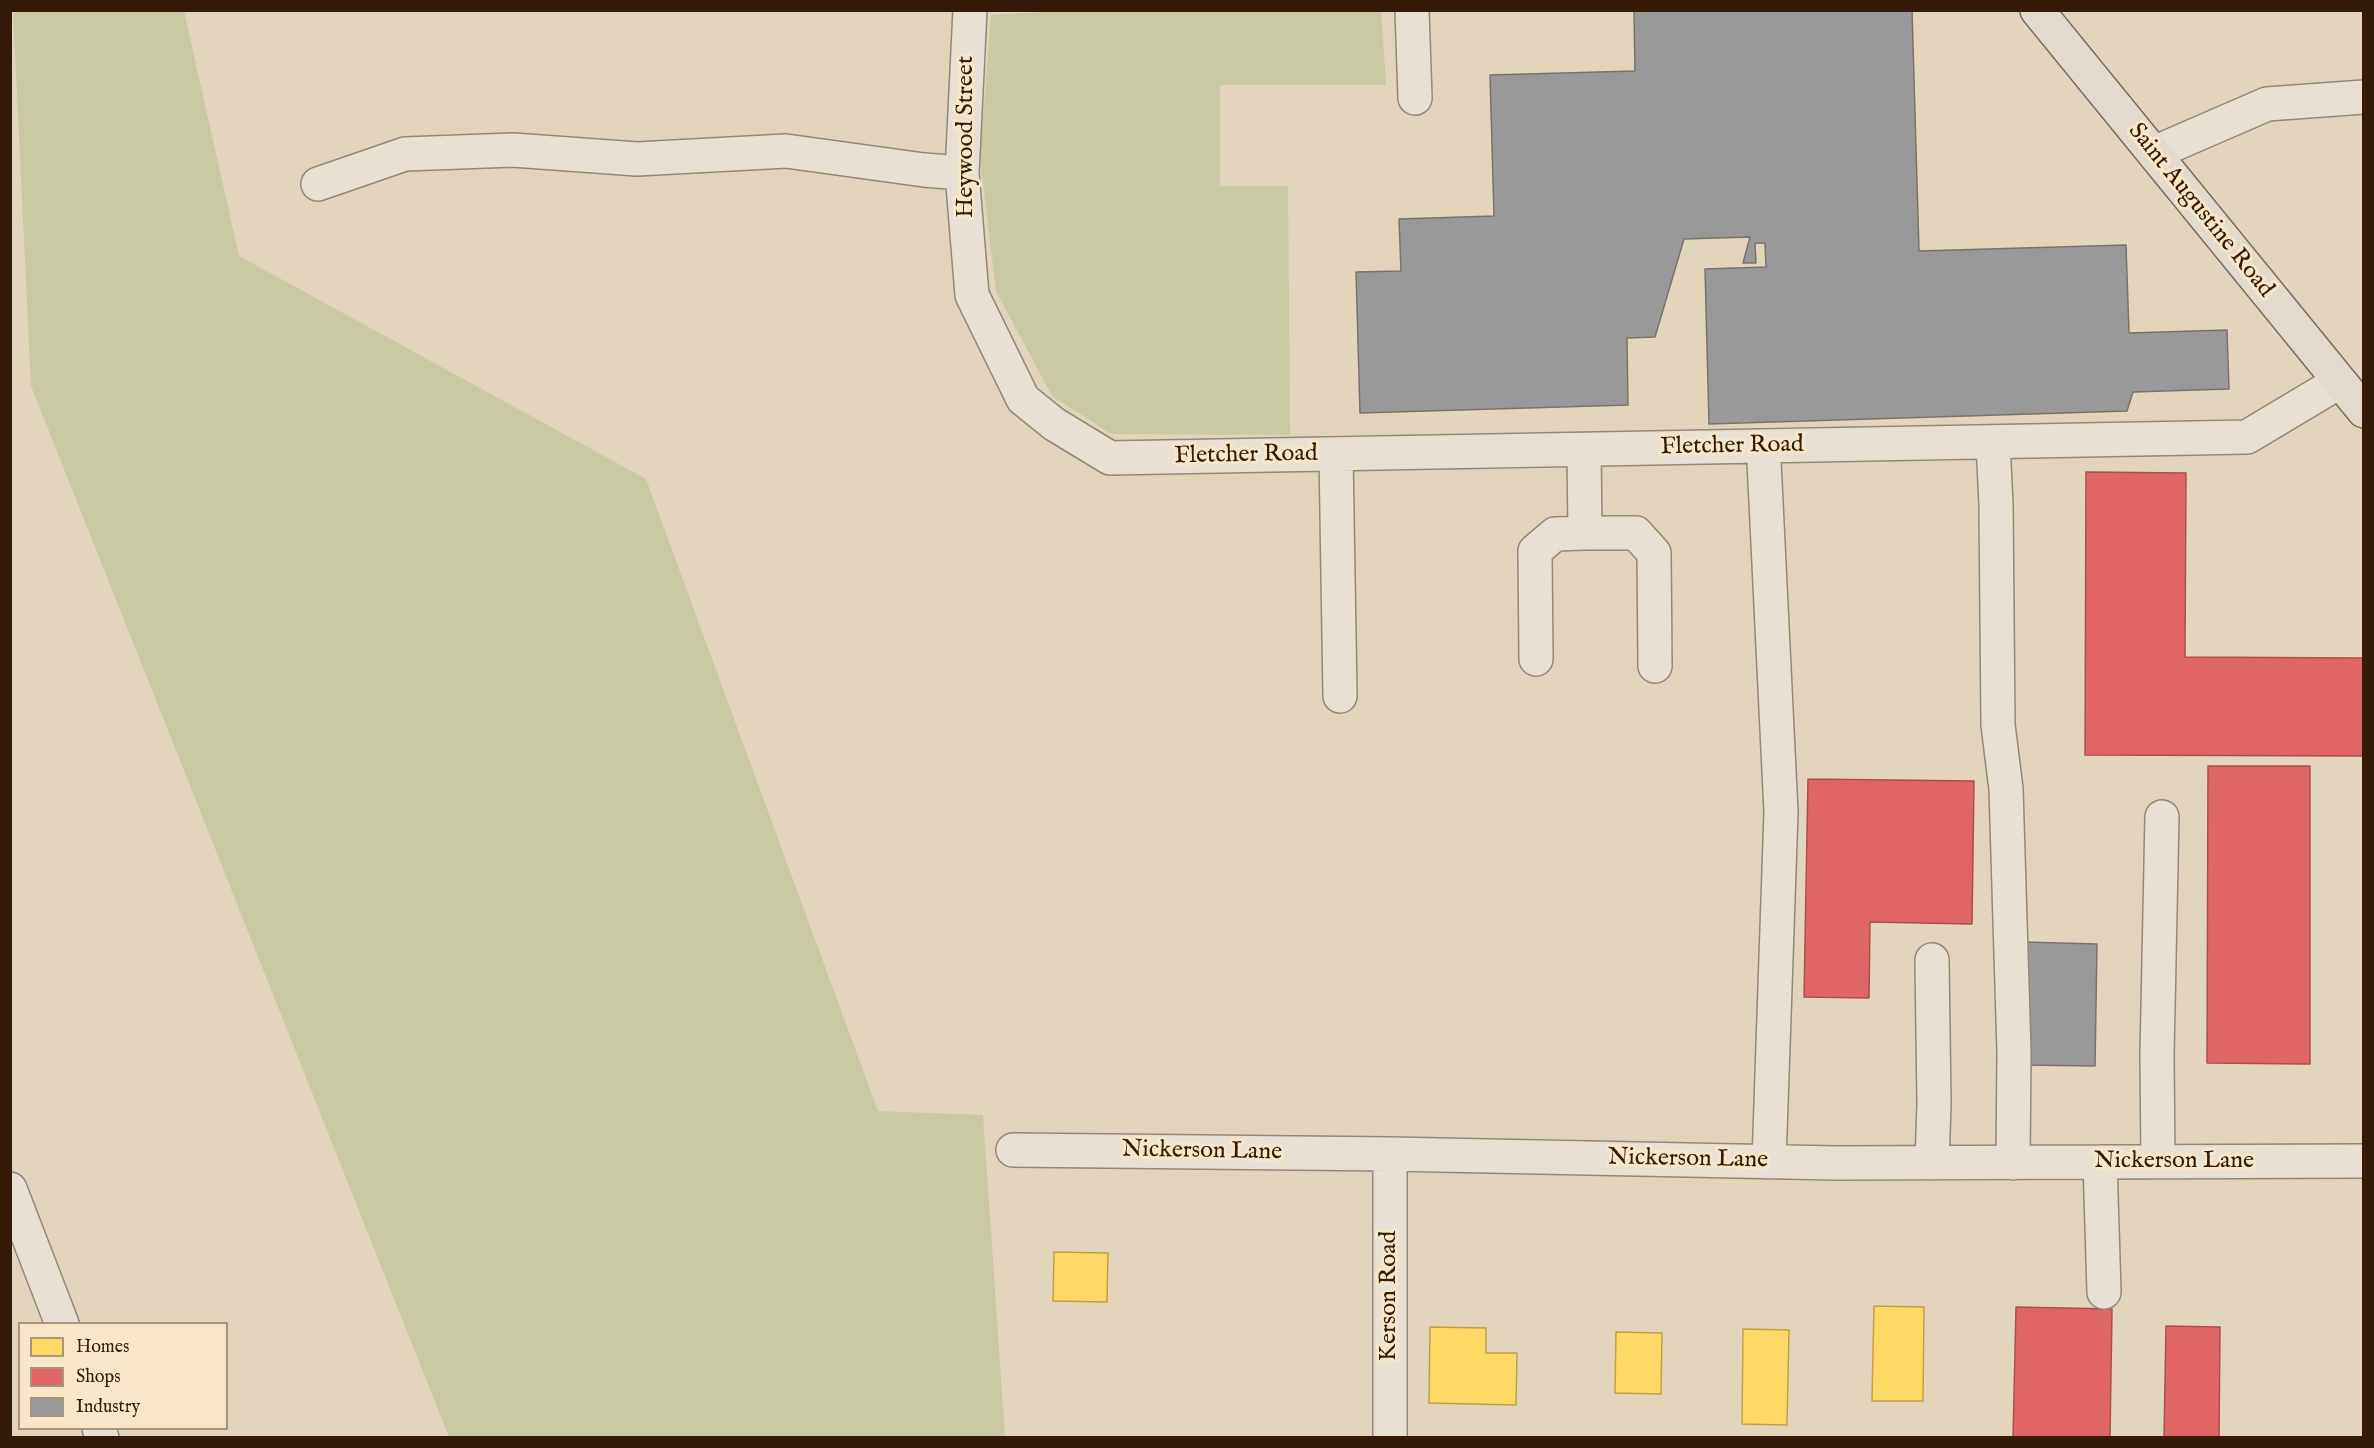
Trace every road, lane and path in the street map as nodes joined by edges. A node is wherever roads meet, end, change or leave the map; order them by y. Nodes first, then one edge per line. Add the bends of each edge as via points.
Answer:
1 (970, 10) edge
2 (1412, 10) edge
3 (2037, 10) edge
4 (2364, 97) edge
5 (1415, 98) dead end
6 (2154, 153) junction
7 (962, 173) junction
8 (318, 184) dead end
9 (2339, 382) junction
10 (2364, 411) edge
11 (1993, 442) junction
12 (1765, 446) junction
13 (1584, 450) junction
14 (1336, 454) junction
15 (1110, 458) joint
16 (1585, 533) junction
17 (1536, 659) dead end
18 (1655, 666) dead end
19 (1340, 696) dead end
20 (2162, 817) dead end
21 (1932, 960) dead end
22 (1013, 1150) dead end
23 (1390, 1154) junction
24 (2364, 1161) edge
25 (1768, 1162) junction
26 (2100, 1162) junction
27 (2158, 1162) junction
28 (1932, 1163) junction
29 (2013, 1163) junction
30 (10, 1189) edge
31 (2104, 1292) dead end
32 (62, 1322) edge
33 (1390, 1437) edge

1 - 7 street, Heywood Street
2 - 5 street
3 - 6 main road, Saint Augustine Road
4 - 6 street via 2267,104
6 - 9 main road, Saint Augustine Road
7 - 8 street via 786,151 638,159 513,150 405,154
7 - 15 street, Heywood Street via 972,295 1023,399 1054,424
9 - 10 main road, Saint Augustine Road
9 - 11 street, Fletcher Road via 2247,437
11 - 12 street, Fletcher Road
11 - 29 street via 1998,725 2006,789 2014,1052
12 - 13 street, Fletcher Road
12 - 25 street via 1782,812
13 - 14 street, Fletcher Road
13 - 16 street
14 - 15 street, Fletcher Road
14 - 19 street
16 - 17 street via 1555,534 1535,551
16 - 18 street via 1636,533 1654,553
20 - 27 street
21 - 28 street
22 - 23 street, Nickerson Lane
23 - 25 street, Nickerson Lane
23 - 33 street, Kerson Road
24 - 27 street, Nickerson Lane
25 - 28 street, Nickerson Lane
26 - 27 street, Nickerson Lane
26 - 29 street, Nickerson Lane
26 - 31 street
28 - 29 street, Nickerson Lane
30 - 32 street

